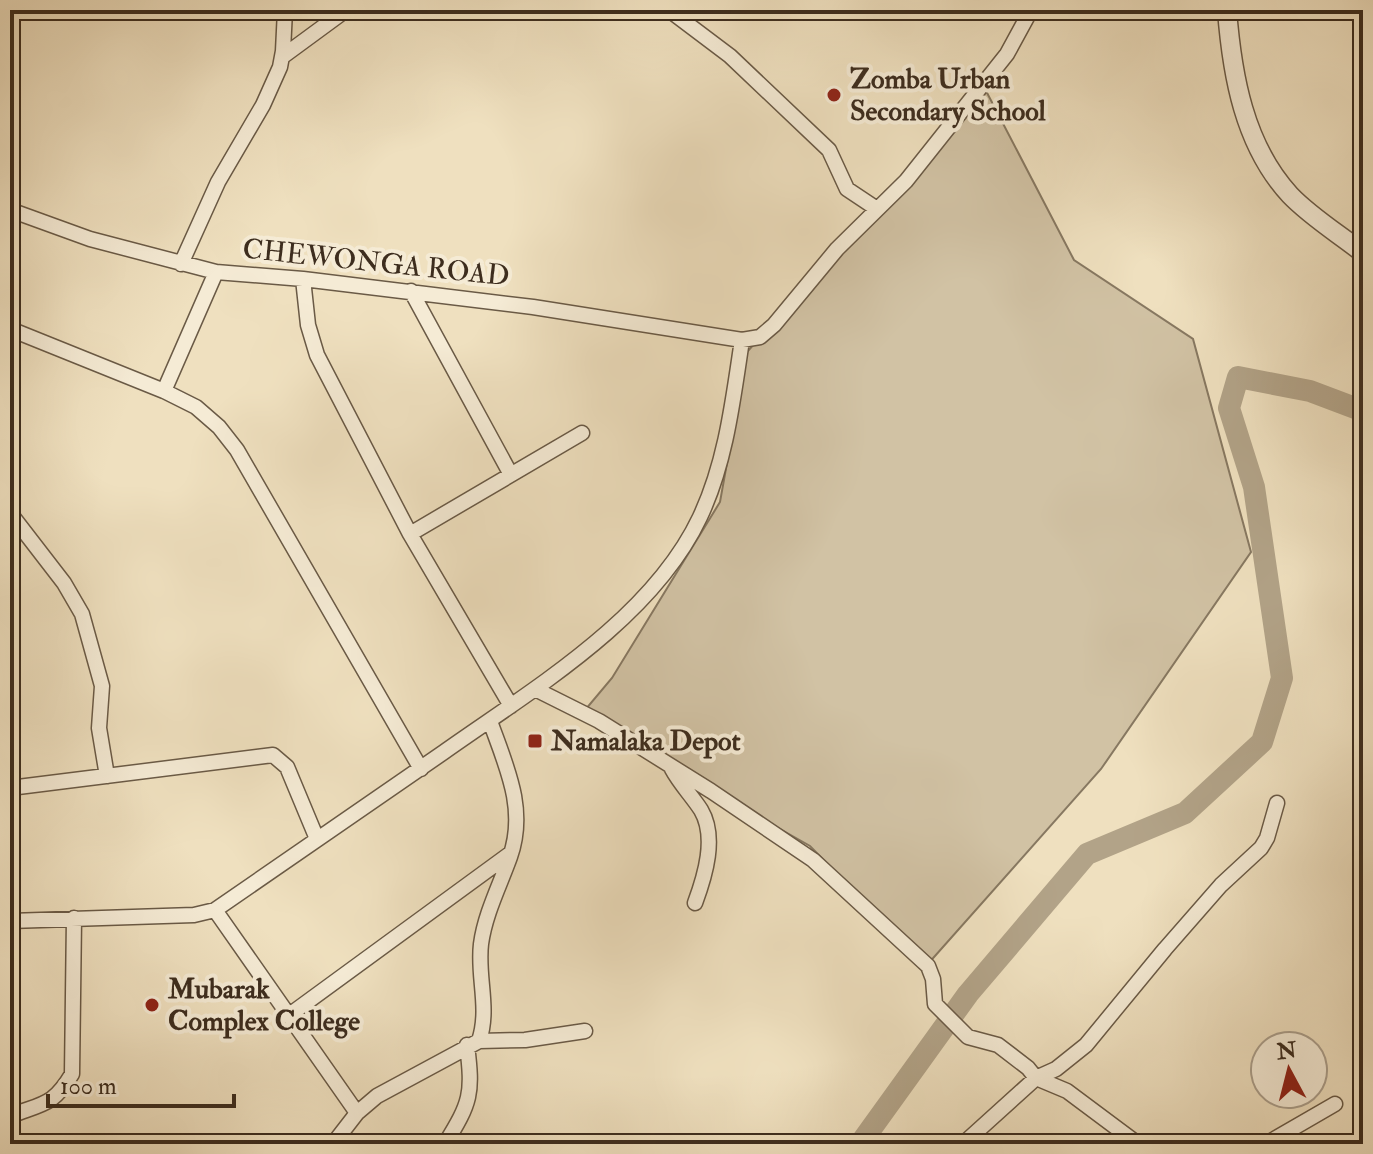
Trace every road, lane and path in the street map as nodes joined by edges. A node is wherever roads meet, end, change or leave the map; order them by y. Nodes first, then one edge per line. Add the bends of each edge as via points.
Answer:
1 (285, 10) edge
2 (346, 10) edge
3 (669, 10) edge
4 (1031, 10) edge
5 (1227, 10) edge
6 (282, 57) junction
7 (877, 209) junction
8 (10, 210) edge
9 (1363, 253) edge
10 (181, 264) junction
11 (216, 272) junction
12 (303, 279) junction
13 (411, 291) junction
14 (10, 329) edge
15 (742, 340) junction
16 (164, 391) junction
17 (582, 433) dead end
18 (510, 473) junction
19 (10, 513) edge
20 (410, 534) junction
21 (537, 690) junction
22 (511, 706) junction
23 (490, 721) junction
24 (670, 765) junction
25 (421, 769) junction
26 (107, 776) junction
27 (10, 788) edge
28 (1277, 803) dead end
29 (317, 839) junction
30 (512, 853) junction
31 (695, 903) dead end
32 (215, 910) junction
33 (74, 918) junction
34 (10, 921) edge
35 (288, 1016) junction
36 (585, 1031) dead end
37 (473, 1043) junction
38 (1036, 1078) junction
39 (1335, 1104) dead end
40 (357, 1113) junction
41 (10, 1116) edge
42 (333, 1144) edge
43 (445, 1144) edge
44 (963, 1144) edge
45 (1138, 1144) edge
46 (1266, 1144) edge

1 - 6 street
2 - 6 street
3 - 7 street via 730,56 829,150 847,189
4 - 7 street via 1007,54 906,181
5 - 9 street via 1237,82 1254,141 1292,197
6 - 10 street
7 - 15 street via 766,333
8 - 10 street, CHEWONGA ROAD
10 - 11 street, CHEWONGA ROAD
11 - 12 street, CHEWONGA ROAD
11 - 16 street
12 - 13 street, CHEWONGA ROAD
12 - 20 street via 317,355
13 - 15 street, CHEWONGA ROAD
13 - 18 street
14 - 16 street
15 - 21 street via 715,478 688,538 660,578 619,621
16 - 25 street via 196,407 237,450
17 - 18 street
18 - 20 street
19 - 26 street via 82,614 102,686 99,728
20 - 22 street
21 - 22 street
21 - 24 street
22 - 23 street
23 - 25 street
23 - 30 street via 516,799
24 - 31 street via 706,822 706,868
24 - 38 street via 837,880 928,966 935,1004 942,1012 968,1037 998,1045
25 - 29 street
26 - 27 street
26 - 29 street via 273,755 287,767
28 - 38 street via 1261,848 1221,885 1086,1045
29 - 32 street
30 - 35 street
30 - 37 street via 483,928 485,1018
32 - 33 street
32 - 35 street
33 - 34 street
33 - 41 street via 72,1074 53,1100
35 - 40 street
36 - 37 street
37 - 40 street via 377,1096
37 - 43 street via 471,1096
38 - 44 street
38 - 45 street via 1067,1091
39 - 46 street
40 - 42 street

